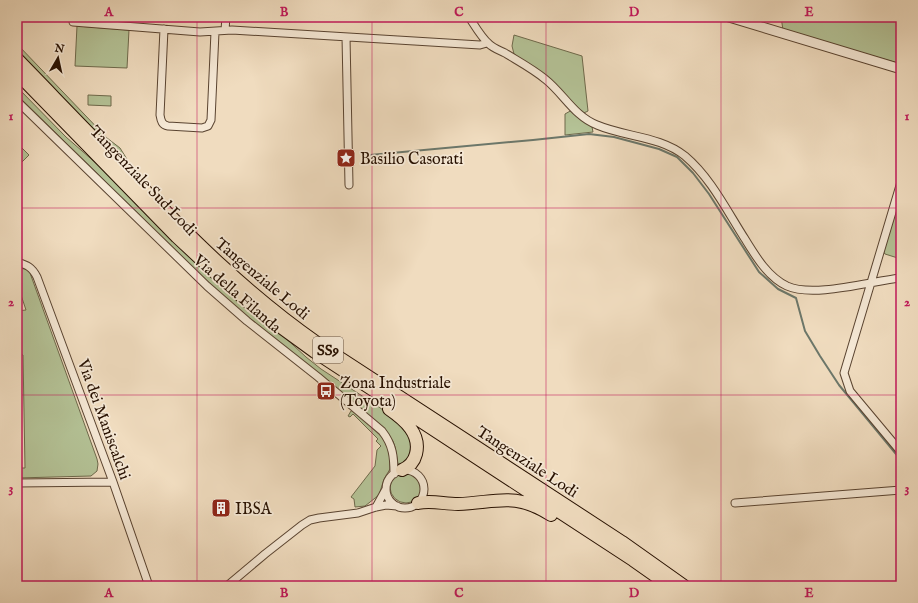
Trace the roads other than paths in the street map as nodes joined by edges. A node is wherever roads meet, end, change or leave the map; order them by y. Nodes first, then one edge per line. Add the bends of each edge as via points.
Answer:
1 (226, 17) edge
2 (469, 17) edge
3 (729, 17) edge
4 (73, 22) dead end
5 (164, 29) junction
6 (225, 30) junction
7 (215, 32) junction
8 (346, 37) junction
9 (487, 42) junction
10 (17, 59) edge
11 (901, 69) edge
12 (17, 73) edge
13 (17, 83) edge
14 (17, 101) edge
15 (71, 129) junction
16 (901, 182) edge
17 (349, 185) dead end
18 (17, 262) edge
19 (901, 278) edge
20 (872, 283) junction
21 (293, 337) junction
22 (901, 452) edge
23 (398, 472) junction
24 (113, 482) junction
25 (17, 484) edge
26 (386, 489) junction
27 (901, 490) edge
28 (418, 503) junction
29 (735, 503) dead end
30 (397, 506) junction
31 (376, 507) junction
32 (633, 560) junction
33 (149, 586) edge
34 (228, 586) edge
35 (670, 586) edge
36 (684, 586) edge

1 - 6 street
2 - 9 street
3 - 11 street
4 - 5 street
5 - 7 street
5 - 7 street via 161,121 168,126 202,128 208,126 211,120
6 - 7 street
6 - 8 street
8 - 9 street via 480,45
8 - 17 street
9 - 20 street via 545,78 589,122 659,142 676,150 691,162 706,179 764,267 786,285 794,289 811,290
10 - 36 highway, Tangenziale Lodi / SS9 via 200,246 275,312 622,542
12 - 15 highway, Tangenziale Sud Lodi / SS9
13 - 15 highway via 43,110 64,127
14 - 23 street, Via della Filanda via 207,286 382,431 390,442
15 - 21 highway, Tangenziale Sud Lodi / SS9 via 200,259 256,309
16 - 20 street
18 - 24 street, Via dei Maniscalchi via 34,270
19 - 20 street
20 - 22 street via 844,373 850,391
21 - 23 highway via 318,362 409,425 416,439 417,451 413,462
21 - 32 highway, Tangenziale Sud Lodi / SS9
23 - 26 street via 388,480
23 - 28 street via 412,471 422,480 423,496
24 - 25 street
24 - 33 street, Via dei Maniscalchi
26 - 30 street via 389,499
26 - 31 street
27 - 29 street
28 - 30 street via 408,508
28 - 32 highway via 430,501 460,504 506,499 528,503 602,547
30 - 31 street
31 - 34 street via 358,513 306,522
32 - 35 highway, Tangenziale Sud Lodi / SS9

